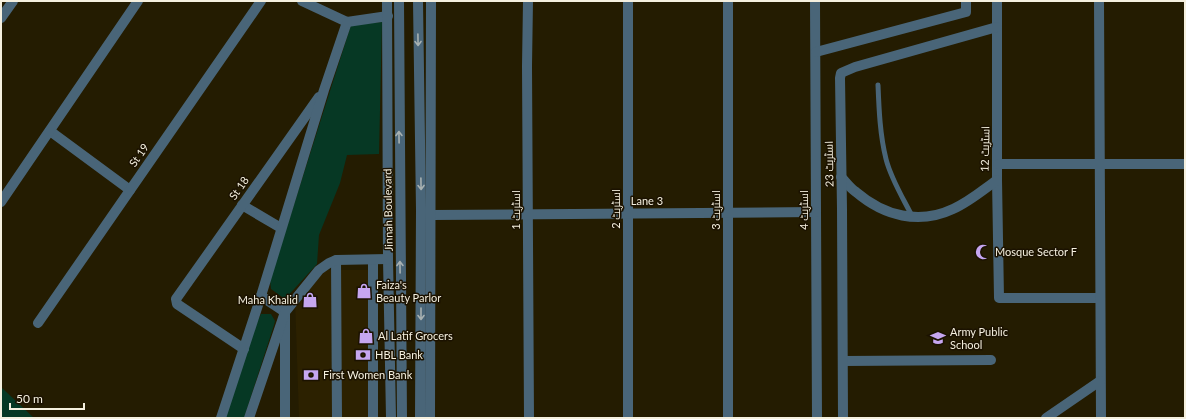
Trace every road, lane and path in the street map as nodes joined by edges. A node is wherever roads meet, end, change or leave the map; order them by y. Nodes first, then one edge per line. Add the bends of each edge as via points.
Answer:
1 (13, 1) edge
2 (138, 1) edge
3 (260, 1) edge
4 (302, 1) edge
5 (387, 1) edge
6 (399, 1) edge
7 (418, 1) edge
8 (431, 1) edge
9 (528, 1) edge
10 (628, 1) edge
11 (728, 1) edge
12 (816, 1) edge
13 (966, 1) edge
14 (998, 1) edge
15 (1099, 1) edge
16 (388, 16) junction
17 (1, 18) edge
18 (347, 22) junction
19 (997, 27) junction
20 (816, 52) junction
21 (878, 85) dead end
22 (324, 90) junction
23 (50, 131) junction
24 (998, 164) junction
25 (1185, 164) edge
26 (1100, 165) junction
27 (841, 177) junction
28 (997, 180) junction
29 (130, 190) junction
30 (1, 202) edge
31 (242, 205) junction
32 (728, 212) junction
33 (816, 212) junction
34 (628, 213) junction
35 (431, 214) junction
36 (528, 214) junction
37 (913, 217) junction
38 (281, 228) junction
39 (336, 260) junction
40 (373, 260) junction
41 (388, 260) junction
42 (261, 296) junction
43 (1100, 298) junction
44 (285, 312) junction
45 (38, 323) dead end
46 (244, 349) junction
47 (992, 360) dead end
48 (843, 361) junction
49 (1100, 381) junction
50 (222, 418) edge
51 (249, 418) edge
52 (285, 418) edge
53 (337, 418) edge
54 (373, 418) edge
55 (391, 418) edge
56 (402, 418) edge
57 (420, 418) edge
58 (430, 418) edge
59 (529, 418) edge
60 (628, 418) edge
61 (728, 418) edge
62 (817, 418) edge
63 (843, 418) edge
64 (1046, 418) edge
65 (1101, 418) edge

1 - 17 street
2 - 23 street
3 - 29 street, St 19
4 - 18 street
5 - 16 street
56 -> 6 street, Jinnah Boulevard
7 -> 57 street
8 - 35 street
9 - 36 street, اسٹریٹ 1
10 - 34 street, اسٹریٹ 2
11 - 32 street, اسٹریٹ 3
12 - 20 street, اسٹریٹ 4
13 - 20 street via 966,12
14 - 19 street, اسٹریٹ 12
15 - 26 street
16 - 18 street
16 - 41 street
18 - 22 street
19 - 24 street, اسٹریٹ 12
19 - 27 street, اسٹریٹ 23 via 878,60 841,73
20 - 33 street, اسٹریٹ 4
21 - 37 lane via 880,127 886,160
22 - 31 street, St 18
22 - 38 street
23 - 29 street
23 - 30 street
24 - 26 street
24 - 28 street, اسٹریٹ 12
25 - 26 street
26 - 43 street
27 - 37 street via 856,192 881,209 896,215
27 - 48 street, اسٹریٹ 23
28 - 37 street via 953,209 934,216
28 - 43 street, اسٹریٹ 12 via 999,298
29 - 45 street, St 19
31 - 38 street
31 - 46 street, St 18 via 176,302
32 - 33 street, Lane 3
32 - 34 street, Lane 3
32 - 61 street, اسٹریٹ 3
33 - 62 street, اسٹریٹ 4
34 - 36 street, Lane 3
34 - 60 street, اسٹریٹ 2
35 - 36 street, Lane 3
35 - 58 street
36 - 59 street, اسٹریٹ 1
38 - 42 street
39 - 40 street
39 - 44 street via 319,270
39 - 53 street
40 - 41 street
40 - 54 street
41 - 55 street
42 - 44 street
42 - 46 street
43 - 49 street
44 - 51 street
44 - 52 street
46 - 50 street
47 - 48 street
48 - 63 street, اسٹریٹ 23
49 - 64 street
49 - 65 street

